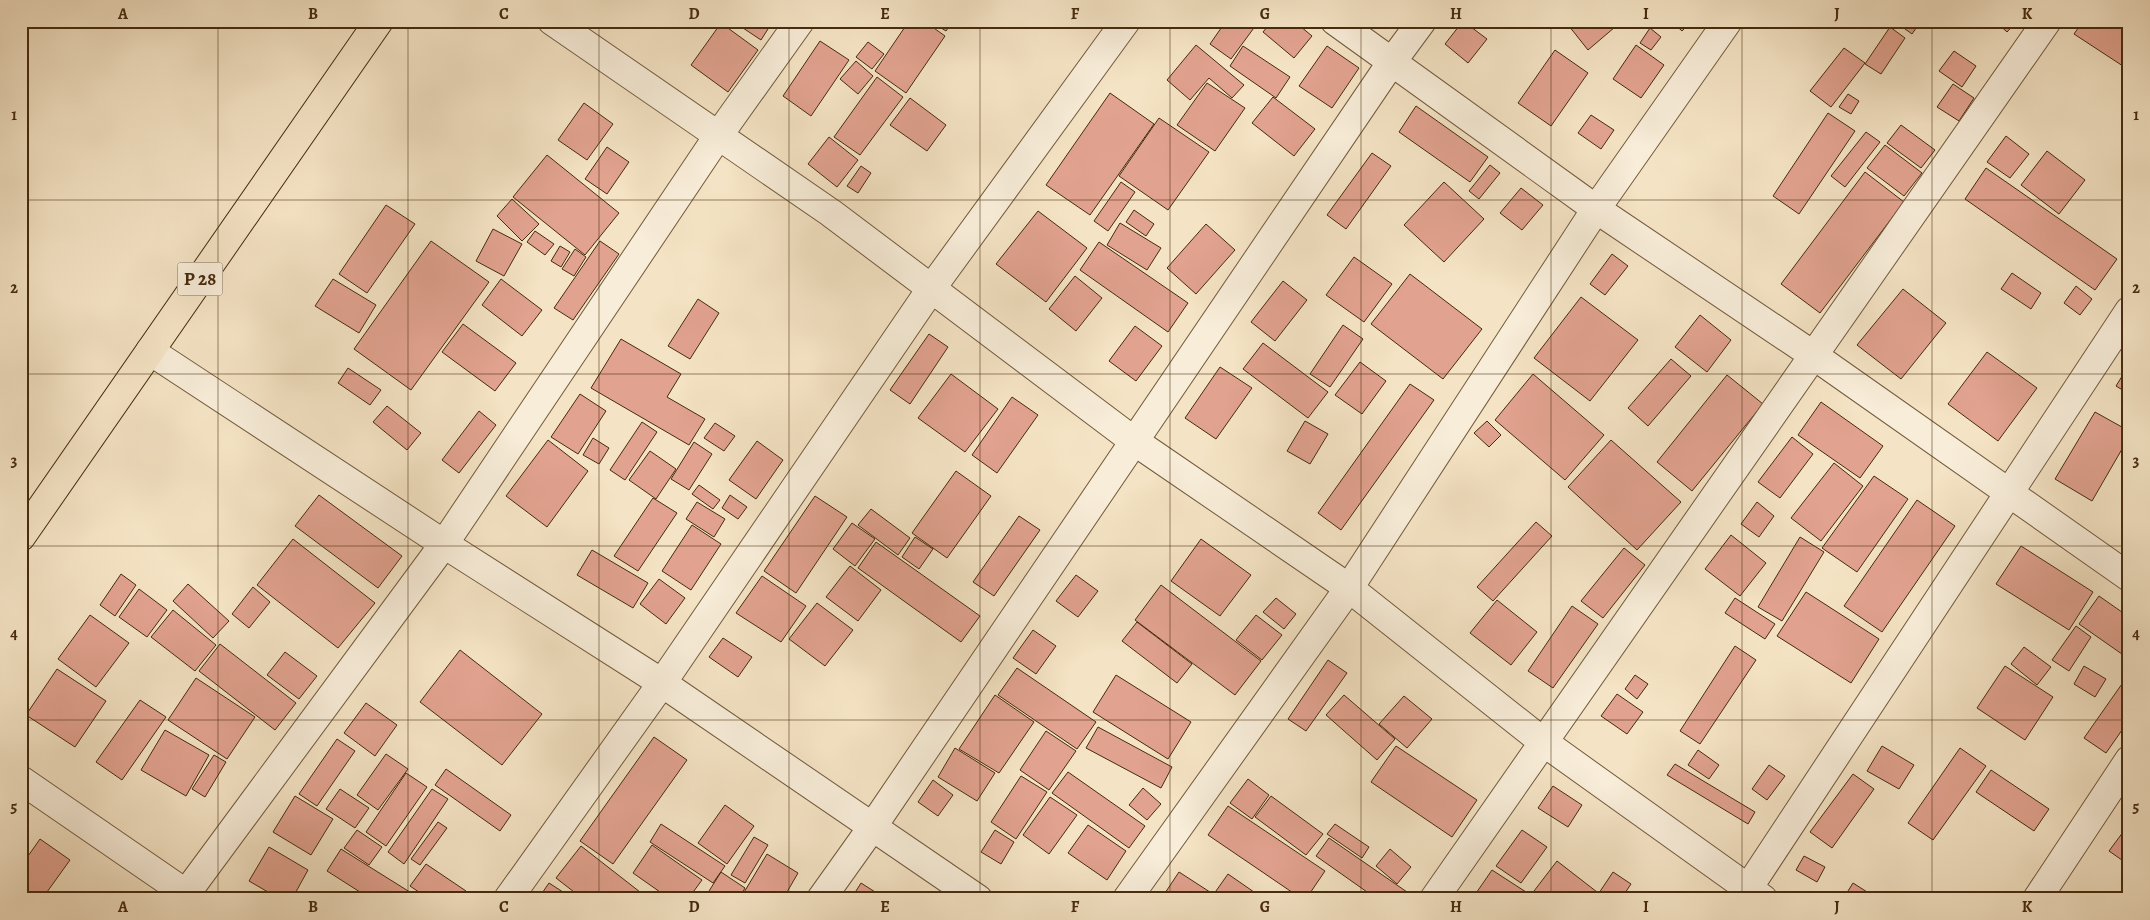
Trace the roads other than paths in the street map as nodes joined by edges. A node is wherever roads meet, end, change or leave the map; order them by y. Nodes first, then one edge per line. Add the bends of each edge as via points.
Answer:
1 (379, 21) edge
2 (552, 21) edge
3 (800, 21) edge
4 (1126, 21) edge
5 (1335, 21) edge
6 (1422, 21) edge
7 (1728, 21) edge
8 (2047, 21) edge
9 (1391, 63) junction
10 (718, 136) junction
11 (1596, 209) junction
12 (931, 289) junction
13 (2129, 310) edge
14 (150, 351) junction
15 (1813, 355) junction
16 (1134, 440) junction
17 (2009, 492) junction
18 (21, 537) edge
19 (444, 544) junction
20 (2129, 576) edge
21 (1349, 588) junction
22 (662, 682) junction
23 (1542, 741) junction
24 (2129, 760) edge
25 (21, 780) edge
26 (873, 826) junction
27 (1750, 895) edge
28 (187, 897) edge
29 (508, 899) edge
30 (821, 899) edge
31 (978, 899) edge
32 (1127, 899) edge
33 (1434, 899) edge
34 (2037, 899) edge

1 - 14 main road, P 28
2 - 10 street
3 - 10 street
4 - 12 street
5 - 9 street
6 - 9 street
7 - 11 street
8 - 15 street
9 - 11 street
9 - 16 street
10 - 12 street via 831,213
10 - 19 street
11 - 15 street
11 - 21 street
12 - 16 street
12 - 22 street
13 - 17 street
14 - 18 main road, P 28
14 - 19 street
15 - 17 street
15 - 23 street
16 - 21 street
16 - 26 street
17 - 20 street
17 - 27 street
19 - 22 street
19 - 28 street
21 - 23 street
21 - 32 street
22 - 26 street
22 - 29 street
23 - 27 street
23 - 33 street
24 - 34 street
25 - 28 street
26 - 30 street
26 - 31 street

